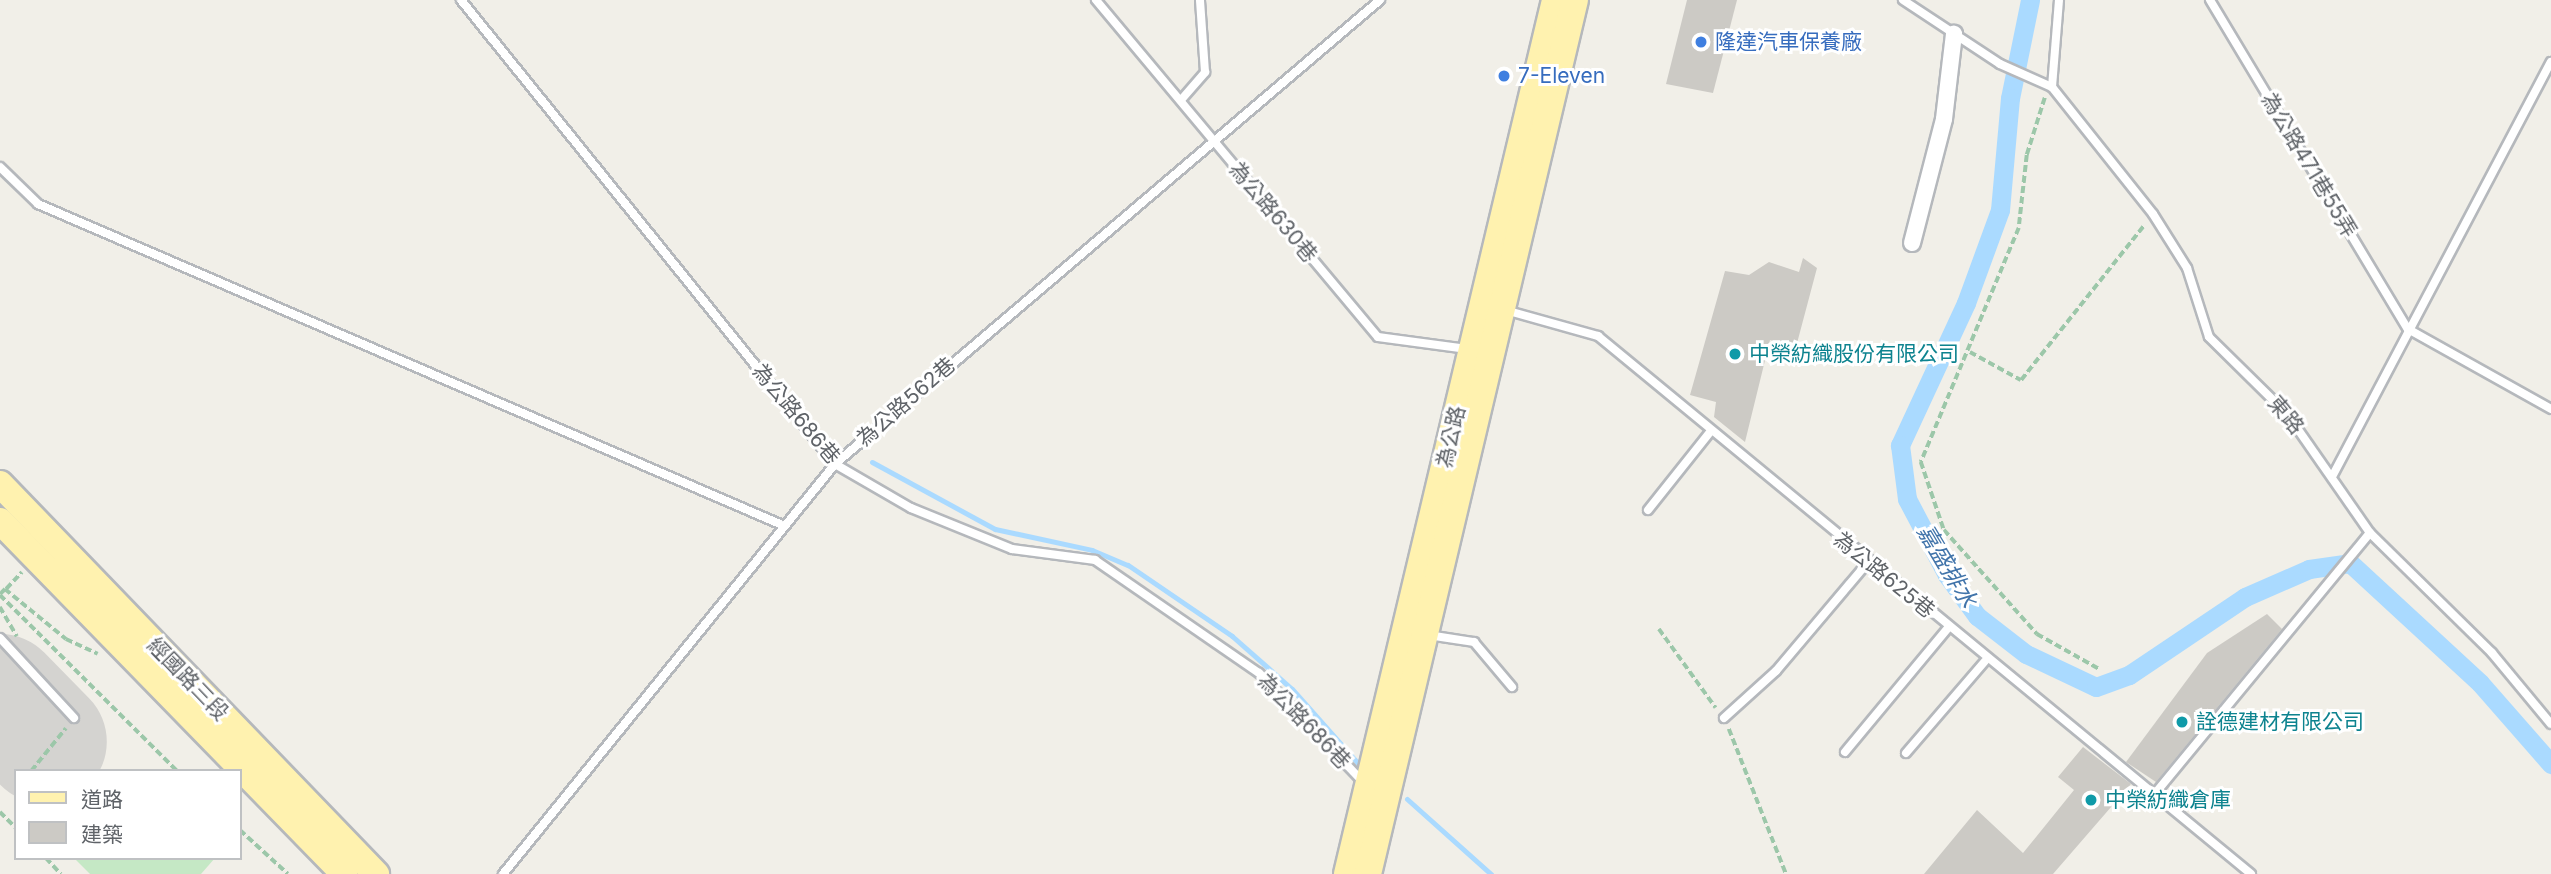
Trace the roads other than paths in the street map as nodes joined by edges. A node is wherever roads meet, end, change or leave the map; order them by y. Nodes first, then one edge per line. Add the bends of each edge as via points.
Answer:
1 (461, 0) edge
2 (1096, 0) edge
3 (1200, 0) edge
4 (1380, 0) edge
5 (1555, 0) edge
6 (1575, 0) edge
7 (1903, 0) edge
8 (2059, 0) edge
9 (2210, 0) edge
10 (1954, 34) junction
11 (2551, 62) edge
12 (2052, 87) junction
13 (1181, 100) junction
14 (1211, 139) junction
15 (0, 167) edge
16 (1912, 243) dead end
17 (1492, 307) junction
18 (2408, 329) junction
19 (1481, 351) junction
20 (2551, 409) edge
21 (1710, 432) junction
22 (835, 464) junction
23 (2333, 475) junction
24 (0, 484) edge
25 (1648, 510) dead end
26 (0, 521) edge
27 (780, 524) junction
28 (2370, 533) junction
29 (1868, 562) junction
30 (1948, 628) junction
31 (1424, 634) junction
32 (0, 638) edge
33 (1985, 661) junction
34 (1512, 687) dead end
35 (74, 718) road end
36 (1724, 718) road end
37 (2551, 724) edge
38 (1845, 752) dead end
39 (1906, 752) dead end
40 (242, 769) edge
41 (242, 769) edge
42 (1377, 791) junction
43 (2153, 796) junction
44 (344, 874) edge
45 (376, 874) edge
46 (503, 874) edge
47 (1347, 874) edge
48 (1368, 874) edge
49 (2251, 874) edge

1 - 22 lane, 為公路686巷
2 - 13 lane, 為公路630巷
3 - 13 lane via 1205,72
4 - 14 lane, 為公路562巷
5 - 17 main road, 為公路
6 - 17 main road, 為公路
7 - 10 lane
8 - 12 lane
9 - 18 lane, 為公路471巷55弄
10 - 12 lane via 2004,66
10 - 16 street via 1944,119
11 - 18 lane
12 - 23 lane, 東路 via 2153,214 2187,268 2209,337 2288,415
13 - 14 lane, 為公路630巷
14 - 19 lane, 為公路630巷 via 1378,337
14 - 22 lane, 為公路562巷
15 - 27 lane via 38,204
17 - 19 main road, 為公路
17 - 21 lane, 為公路625巷 via 1598,336
18 - 20 lane
18 - 23 lane
19 - 31 main road, 為公路
19 - 42 main road, 為公路
21 - 25 lane
21 - 29 lane, 為公路625巷
22 - 27 lane, 為公路562巷
22 - 42 lane, 為公路686巷 via 911,508 1012,549 1095,560 1259,673
23 - 28 lane, 東路
24 - 45 main road, 經國路三段
26 - 40 main road, 經國路三段
27 - 46 lane, 為公路562巷
28 - 37 lane, 東路 via 2492,653
28 - 43 lane
29 - 30 lane, 為公路625巷
29 - 36 lane via 1776,671
30 - 33 lane, 為公路625巷
30 - 38 lane
31 - 34 lane via 1474,642
31 - 42 main road, 為公路
32 - 35 lane
33 - 39 lane
33 - 43 lane, 為公路625巷
41 - 44 main road, 經國路三段
42 - 47 main road, 為公路
42 - 48 main road, 為公路
43 - 49 lane, 為公路625巷

